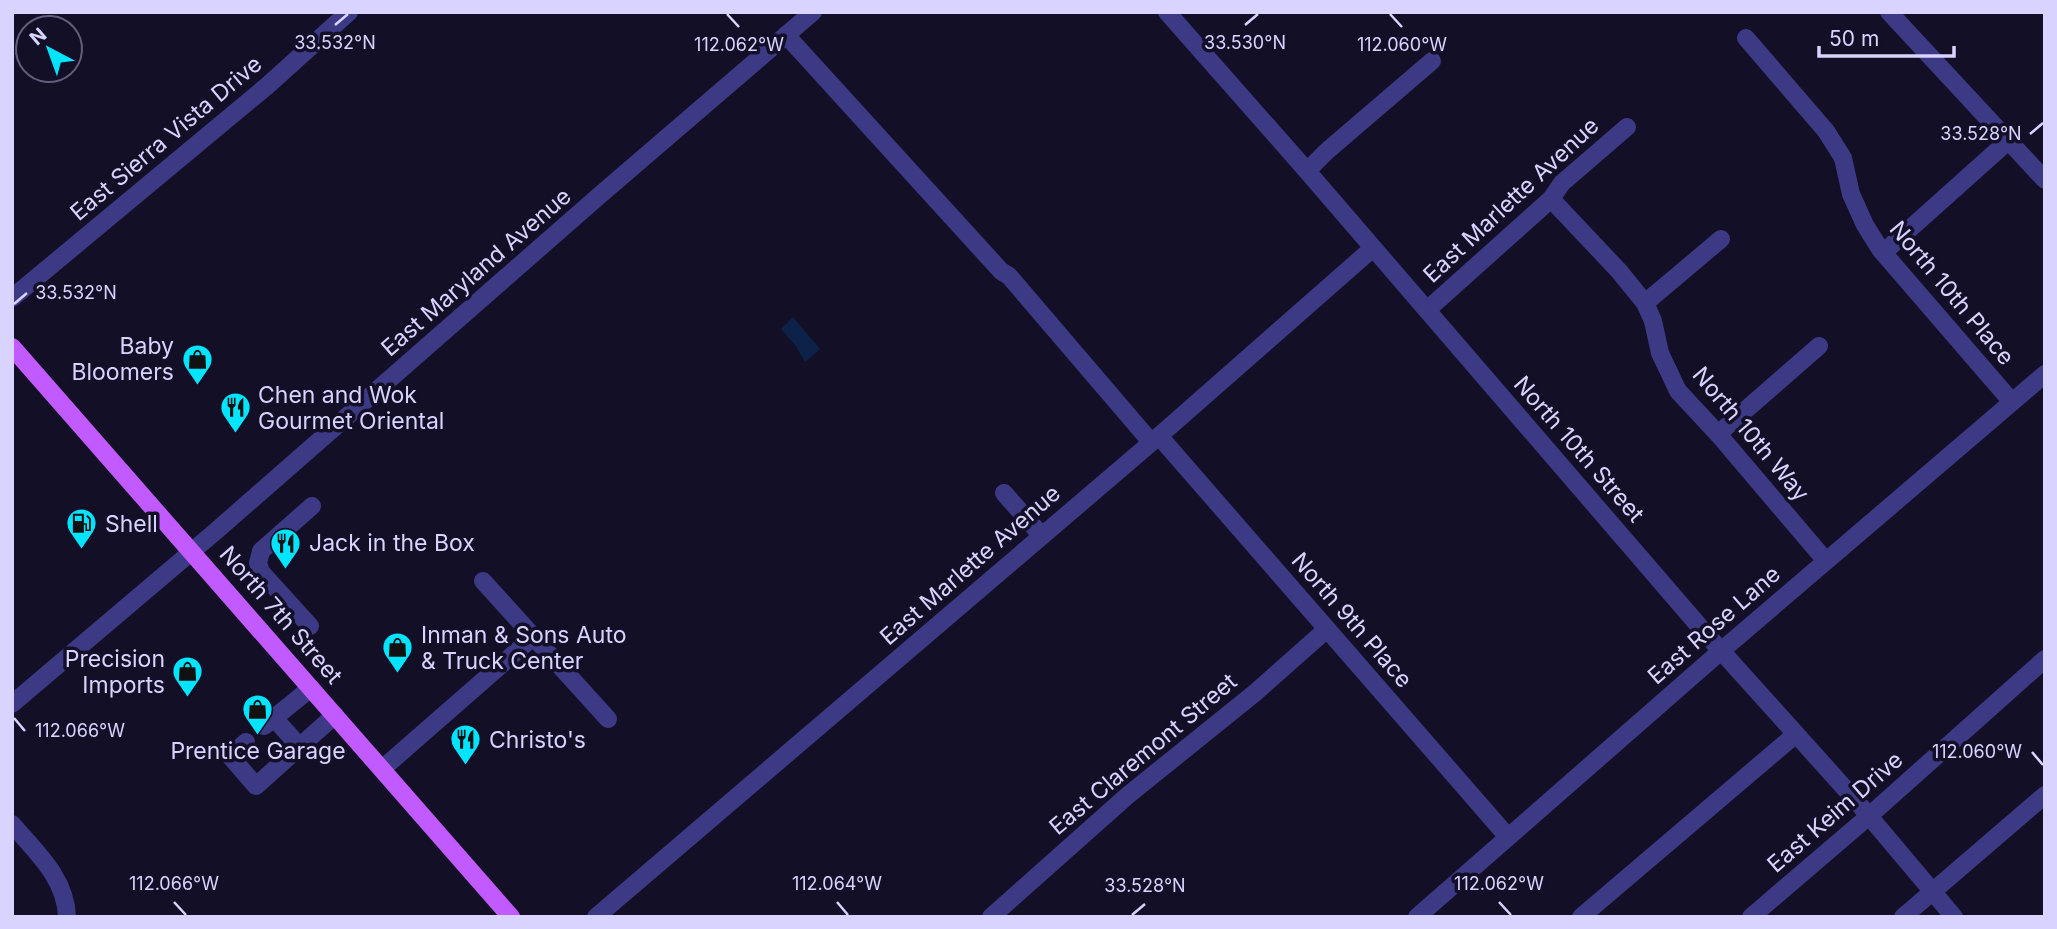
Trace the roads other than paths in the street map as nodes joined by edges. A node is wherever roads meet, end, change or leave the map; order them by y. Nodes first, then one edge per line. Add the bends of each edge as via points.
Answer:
1 (349, 12) edge
2 (813, 12) edge
3 (1167, 12) edge
4 (1889, 12) edge
5 (786, 35) junction
6 (1746, 38) dead end
7 (1432, 61) dead end
8 (1628, 127) dead end
9 (2008, 141) junction
10 (1307, 171) junction
11 (2045, 180) edge
12 (1551, 199) junction
13 (1721, 239) dead end
14 (1373, 248) junction
15 (1884, 252) junction
16 (12, 298) edge
17 (1645, 303) junction
18 (1427, 310) junction
19 (1819, 346) dead end
20 (12, 347) edge
21 (2045, 373) edge
22 (2012, 402) junction
23 (1718, 434) junction
24 (1155, 439) junction
25 (1004, 494) dead end
26 (312, 506) dead end
27 (1042, 536) junction
28 (192, 552) junction
29 (1826, 561) junction
30 (484, 581) dead end
31 (310, 626) dead end
32 (1327, 629) junction
33 (533, 637) junction
34 (1721, 651) junction
35 (2045, 659) edge
36 (311, 688) junction
37 (12, 704) edge
38 (335, 715) junction
39 (608, 719) dead end
40 (1796, 734) junction
41 (246, 742) dead end
42 (300, 747) junction
43 (382, 769) junction
44 (2045, 795) edge
45 (1869, 816) junction
46 (12, 824) edge
47 (1508, 837) junction
48 (1932, 892) junction
49 (67, 917) edge
50 (511, 917) edge
51 (596, 917) edge
52 (991, 917) edge
53 (1417, 917) edge
54 (1581, 917) edge
55 (1751, 917) edge
56 (1903, 917) edge
57 (1954, 917) edge

1 - 16 street, East Sierra Vista Drive
2 - 5 street, East Maryland Avenue
3 - 10 street, North 10th Street
4 - 9 street
5 - 24 street, North 9th Place
5 - 28 street, East Maryland Avenue
6 - 15 street, North 10th Place via 1826,131 1843,158 1851,194 1865,225
7 - 10 street
8 - 12 street, East Marlette Avenue via 1562,183
9 - 11 street
9 - 15 street
10 - 14 street, North 10th Street
12 - 17 street, North 10th Way
12 - 18 street, East Marlette Avenue
13 - 17 street
14 - 18 street, North 10th Street
14 - 24 street, East Marlette Avenue
15 - 22 street, North 10th Place
17 - 23 street, North 10th Way via 1660,353 1678,391
18 - 34 street, North 10th Street
19 - 23 street
20 - 28 main road, North 7th Street
21 - 22 street, East Rose Lane
22 - 29 street, East Rose Lane
23 - 29 street, North 10th Way
24 - 27 street, East Marlette Avenue
24 - 32 street, North 9th Place
25 - 27 street
26 - 31 street via 261,551 258,564
27 - 51 street, East Marlette Avenue
28 - 36 main road, North 7th Street
28 - 37 street, East Maryland Avenue
29 - 34 street, East Rose Lane
30 - 33 street
32 - 47 street, North 9th Place
32 - 52 street, East Claremont Street
33 - 39 street
33 - 43 street
34 - 40 street, North 10th Street
34 - 47 street, East Rose Lane
35 - 45 street, East Keim Drive
36 - 38 main road, North 7th Street
36 - 42 street via 269,722
38 - 42 street
38 - 43 main road, North 7th Street
40 - 45 street, North 10th Street
40 - 54 street
41 - 42 street via 230,756 256,786
43 - 50 main road, North 7th Street
44 - 48 street
45 - 48 street, North 10th Street
45 - 55 street, East Keim Drive
46 - 49 street via 53,872
47 - 53 street, East Rose Lane
48 - 56 street
48 - 57 street, North 10th Street

